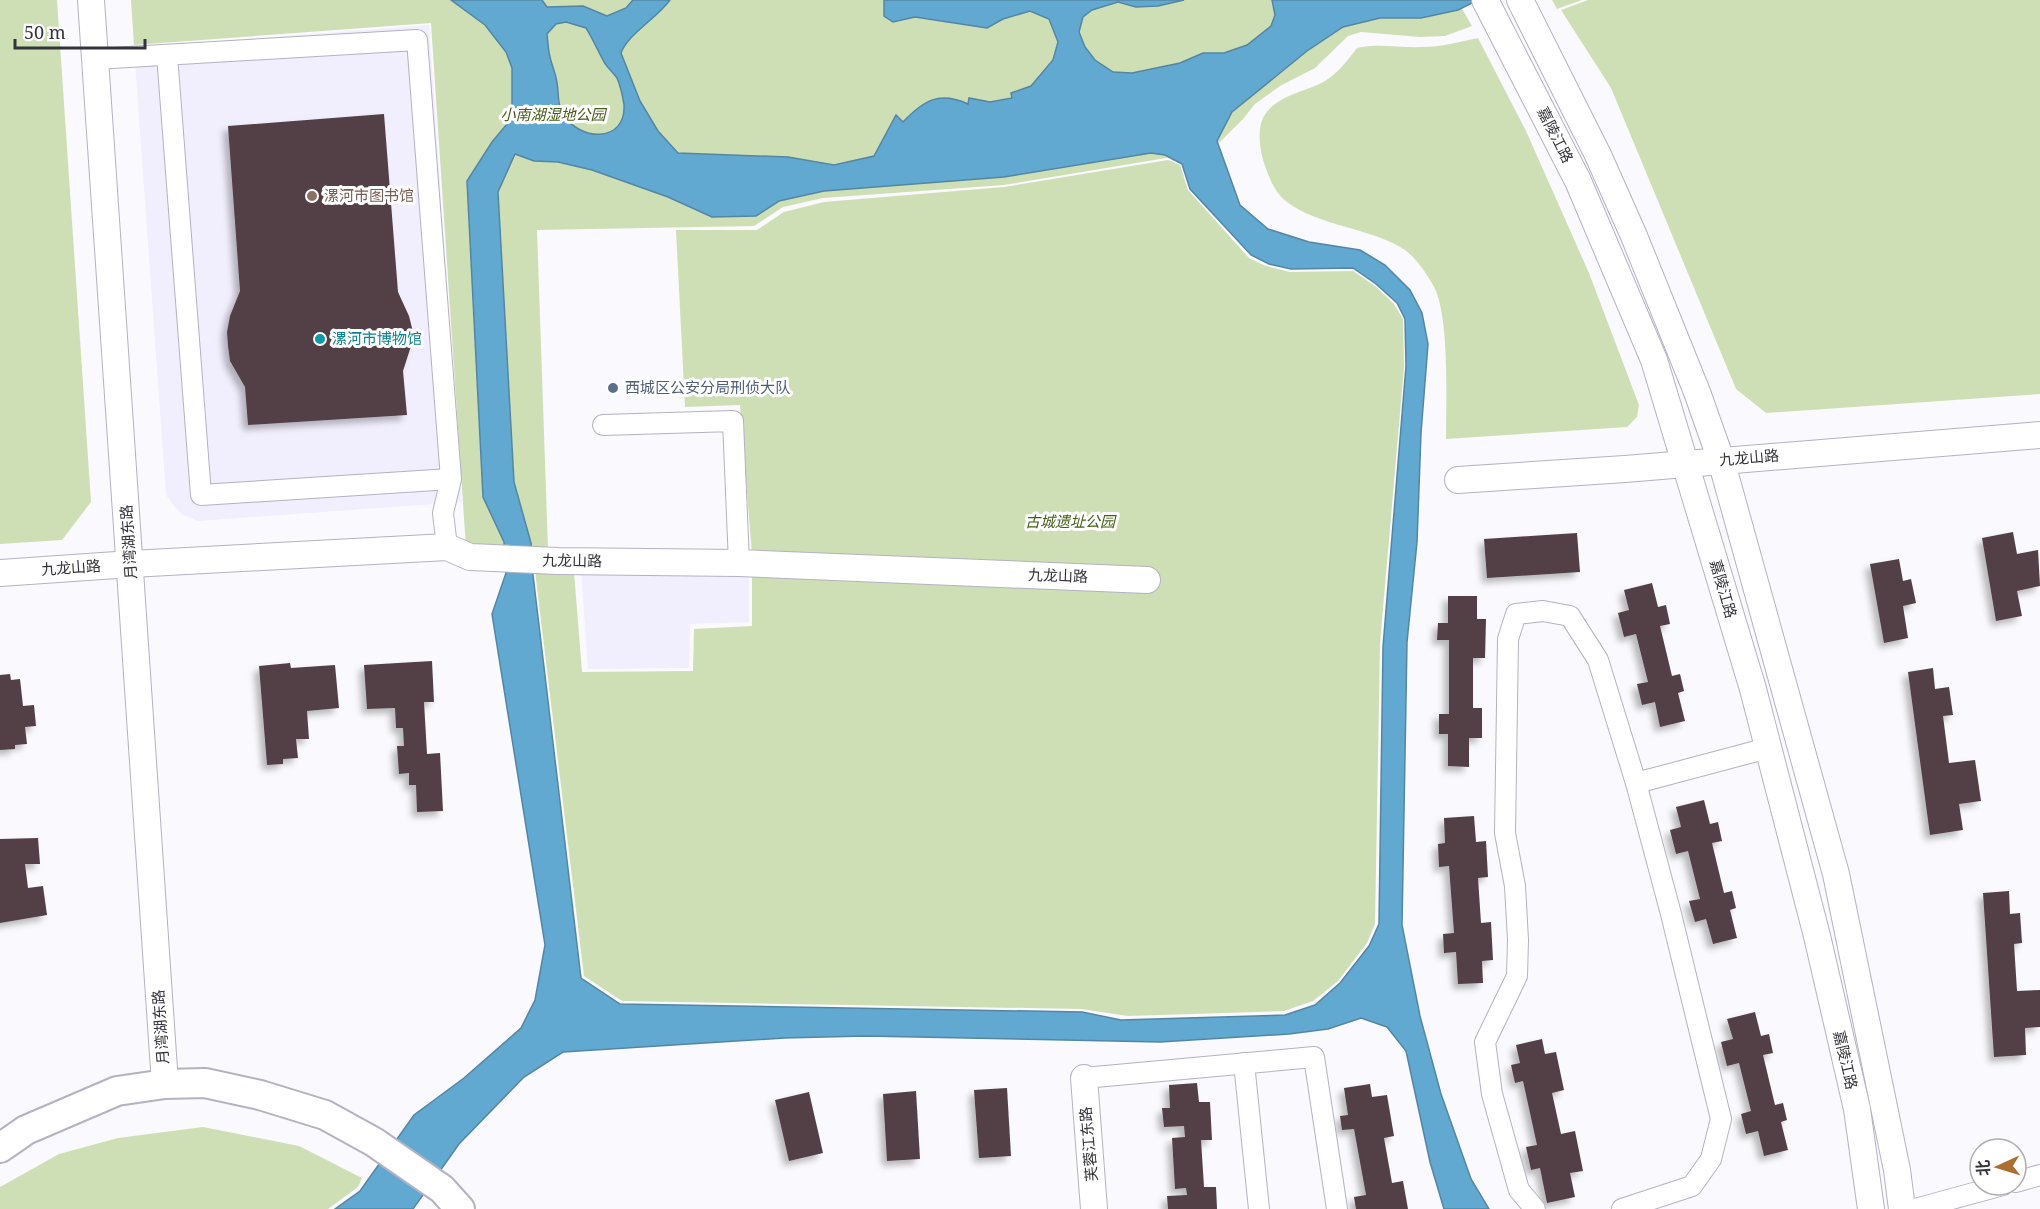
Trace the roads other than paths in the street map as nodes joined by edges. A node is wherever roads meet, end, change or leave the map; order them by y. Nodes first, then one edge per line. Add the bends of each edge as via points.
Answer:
1 (91, 0) edge
2 (1521, 1) edge
3 (1489, 8) edge
4 (167, 54) junction
5 (95, 58) junction
6 (603, 425) dead end
7 (2040, 435) edge
8 (1721, 460) junction
9 (1686, 463) junction
10 (451, 479) junction
11 (1458, 480) dead end
12 (458, 552) junction
13 (739, 563) junction
14 (131, 564) junction
15 (0, 573) edge
16 (1147, 580) dead end
17 (1768, 748) junction
18 (1636, 783) junction
19 (1244, 1064) junction
20 (1084, 1078) joint
21 (165, 1084) junction
22 (0, 1148) edge
23 (1968, 1195) edge
24 (451, 1199) edge
25 (1095, 1209) edge
26 (1259, 1209) edge
27 (1337, 1209) edge
28 (1535, 1209) edge
29 (1622, 1209) edge
30 (1871, 1209) edge
31 (1902, 1209) edge
32 (1915, 1209) edge

1 - 5 street, 月湾湖东路
2 - 8 street, 嘉陵江路 via 1634,236
3 - 9 street, 嘉陵江路 via 1578,181 1654,360
4 - 5 street
4 - 10 street via 417,40
4 - 10 street via 201,495
5 - 14 street, 月湾湖东路
6 - 13 street via 733,421
7 - 8 street, 九龙山路
8 - 9 street, 九龙山路
8 - 31 street, 嘉陵江路 via 1836,874
9 - 11 street, 九龙山路
9 - 17 street, 嘉陵江路
10 - 12 street via 442,513
12 - 13 street, 九龙山路 via 558,561
12 - 14 street, 九龙山路
13 - 16 street, 九龙山路
14 - 15 street, 九龙山路
14 - 21 street, 月湾湖东路
17 - 18 street
17 - 30 street, 嘉陵江路 via 1857,1110
18 - 28 street via 1598,660 1570,616 1543,611 1516,614 1508,639 1505,832 1515,886 1517,976 1485,1042 1492,1094 1519,1190
18 - 29 street via 1721,1119 1711,1160 1692,1186
19 - 20 street
19 - 26 street
19 - 27 street via 1314,1057
20 - 25 street, 芙蓉江东路
21 - 22 main road, 月湾湖东路 via 117,1091 26,1130
21 - 24 main road, 月湾湖东路 via 205,1083 325,1115 374,1142
23 - 32 street

